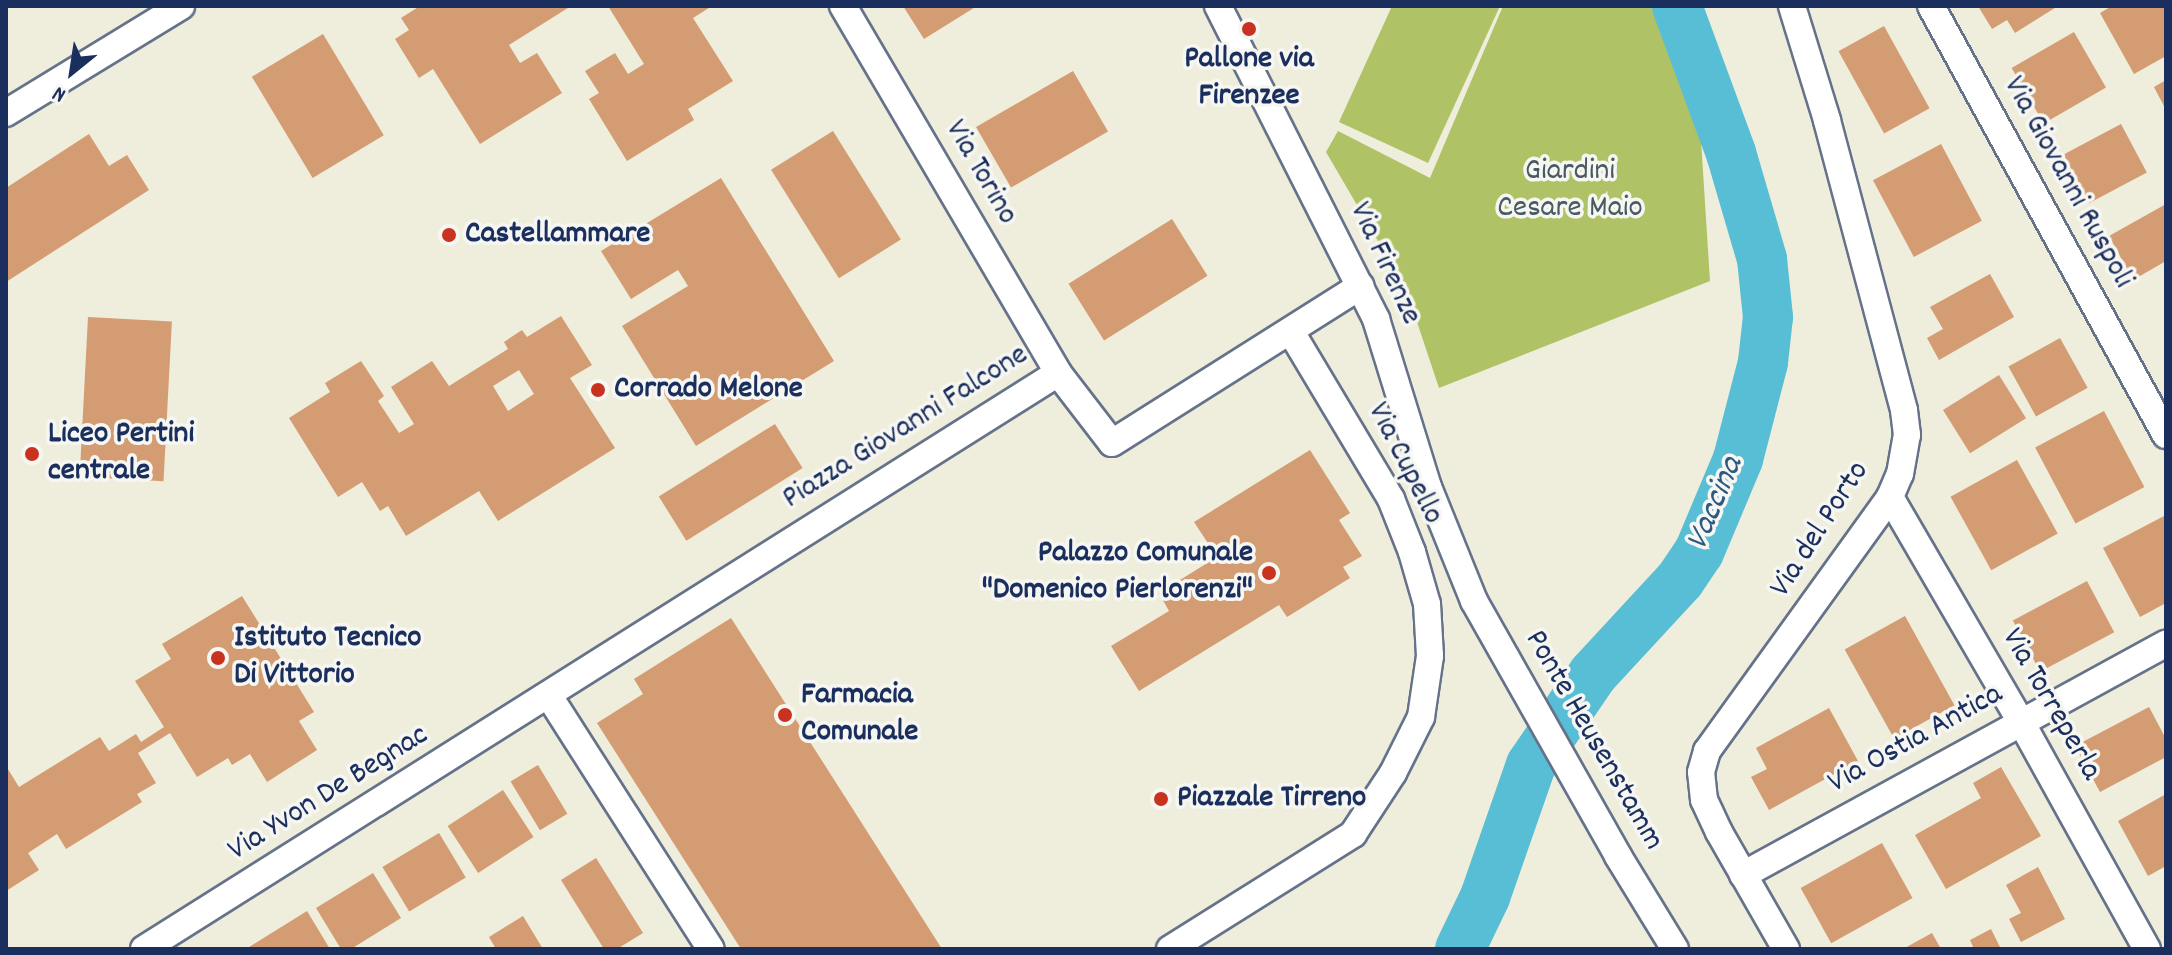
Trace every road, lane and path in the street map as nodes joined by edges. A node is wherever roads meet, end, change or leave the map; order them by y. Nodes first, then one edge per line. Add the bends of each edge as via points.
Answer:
1 (181, 6) edge
2 (843, 6) edge
3 (1218, 6) edge
4 (1931, 6) edge
5 (1801, 9) edge
6 (6, 113) edge
7 (1360, 286) junction
8 (1291, 332) junction
9 (1058, 373) junction
10 (2166, 435) edge
11 (1890, 497) junction
12 (1457, 564) joint
13 (752, 565) joint
14 (2166, 643) edge
15 (549, 696) junction
16 (2020, 720) junction
17 (1743, 875) junction
18 (144, 949) edge
19 (711, 949) edge
20 (1170, 949) edge
21 (1675, 949) edge
22 (1786, 949) edge
23 (2147, 949) edge

1 - 6 street
2 - 9 street, Via Torino
3 - 7 street, Via Firenze
4 - 10 street, Via Giovanni Ruspoli
5 - 11 street, Via del Porto via 1904,410 1904,457
7 - 8 street, Piazza Giovanni Falcone
7 - 12 street, Via Firenze via 1393,368
8 - 9 street, Piazza Giovanni Falcone via 1112,443
8 - 20 street, Via Cupello via 1391,499 1412,552 1427,604 1430,656 1421,717 1353,834
9 - 13 street, Piazza Giovanni Falcone
11 - 16 street, Via Torreperla
11 - 17 street, Via del Porto via 1707,751 1701,772 1704,800
12 - 21 street, Ponte Heusenstamm
13 - 15 street, Via Yvon De Begnac
14 - 16 street, Via Ostia Antica
15 - 18 street, Via Yvon De Begnac
15 - 19 street
16 - 17 street, Via Ostia Antica
16 - 23 street, Via Torreperla
17 - 22 street, Via del Porto

